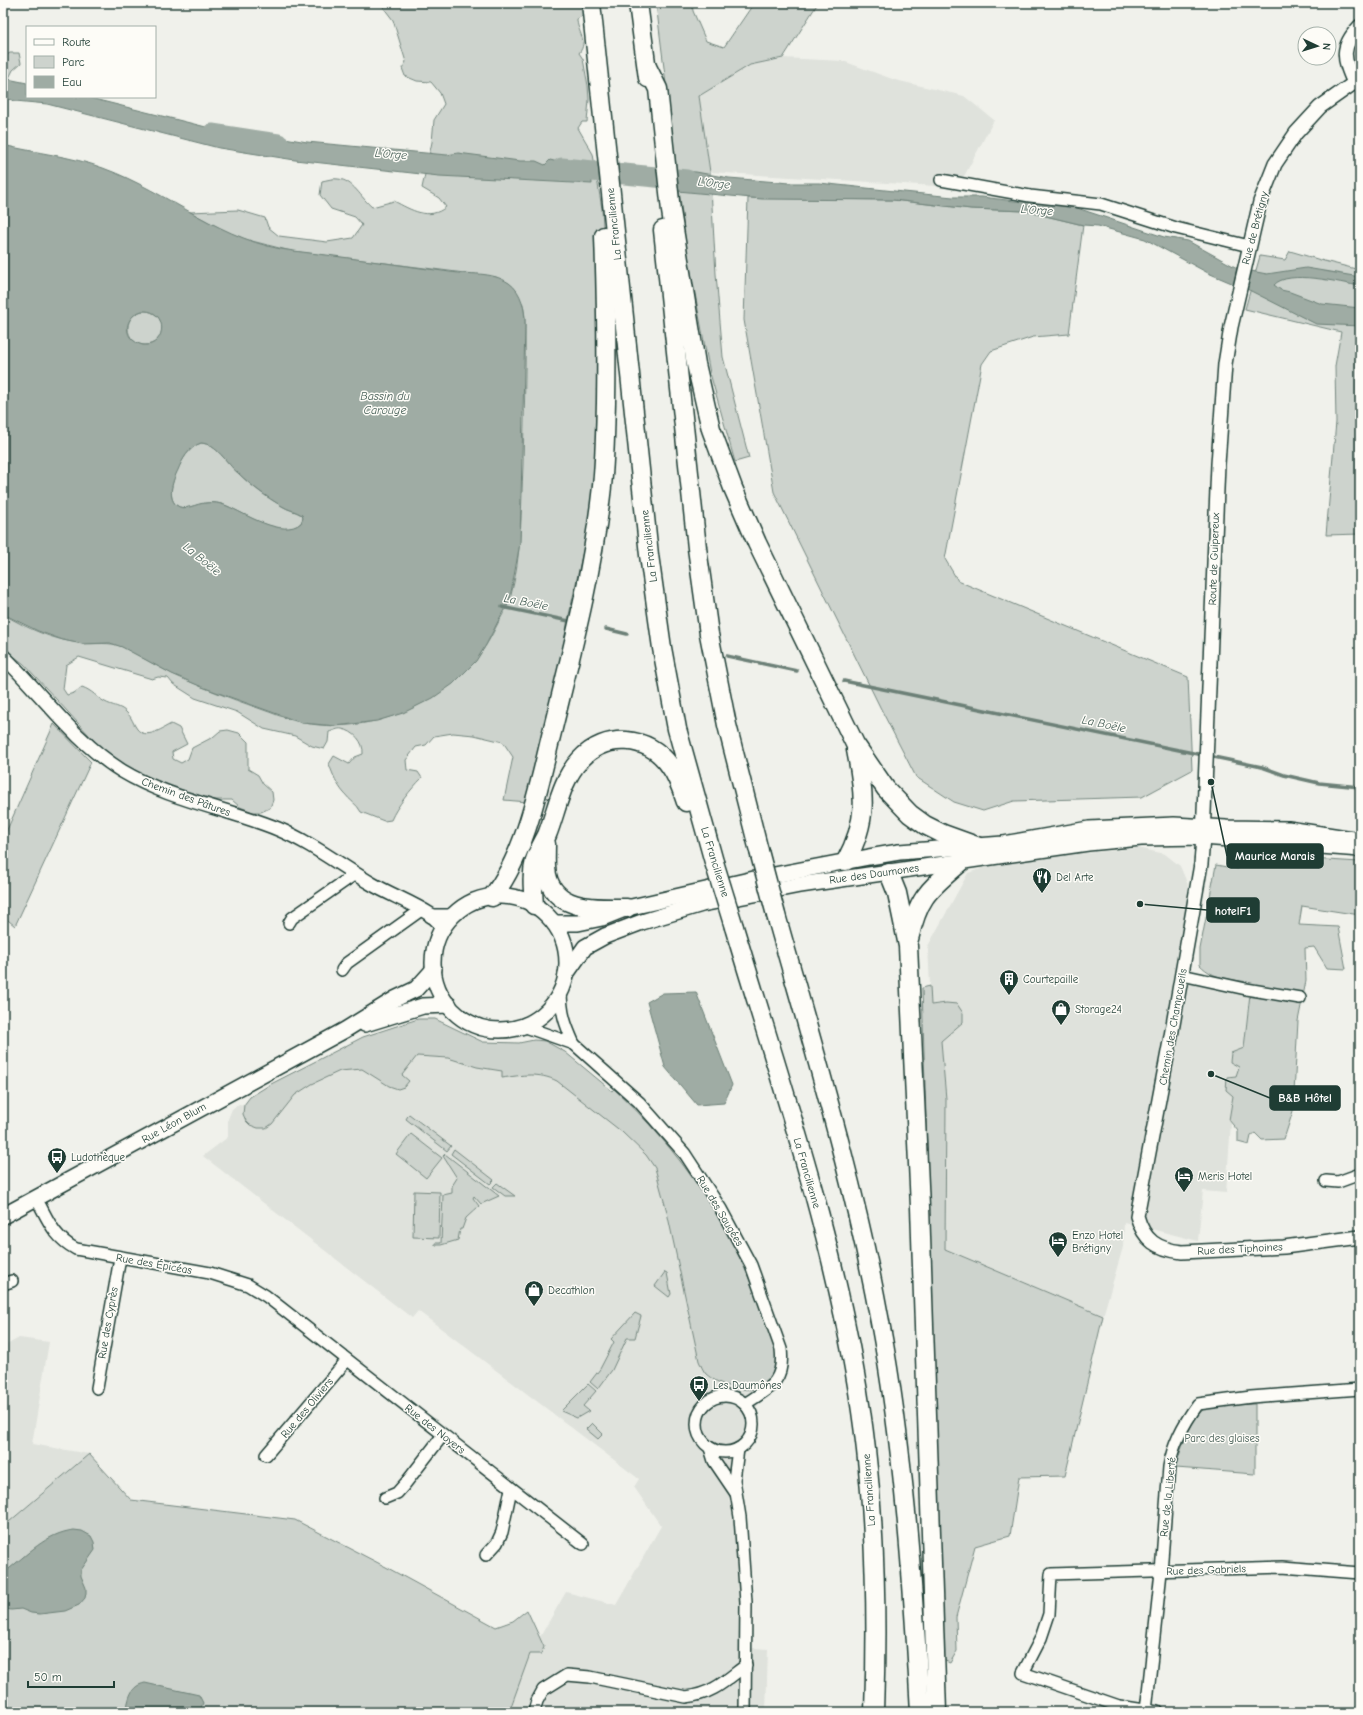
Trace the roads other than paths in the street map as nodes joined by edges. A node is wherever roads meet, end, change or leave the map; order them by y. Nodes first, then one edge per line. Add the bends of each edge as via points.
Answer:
1 (592, 3) edge
2 (638, 3) edge
3 (1360, 26) edge
4 (1357, 82) edge
5 (941, 180) dead end
6 (611, 197) junction
7 (666, 210) junction
8 (1249, 246) junction
9 (1238, 293) joint
10 (5, 662) edge
11 (855, 744) junction
12 (1203, 831) junction
13 (547, 835) junction
14 (707, 838) junction
15 (1360, 839) edge
16 (979, 847) junction
17 (1360, 849) edge
18 (869, 857) junction
19 (846, 861) junction
20 (961, 862) junction
21 (889, 873) junction
22 (355, 874) junction
23 (831, 880) junction
24 (492, 897) junction
25 (534, 905) junction
26 (627, 908) junction
27 (426, 913) junction
28 (453, 916) junction
29 (289, 923) dead end
30 (554, 923) junction
31 (444, 928) junction
32 (908, 946) junction
33 (434, 969) junction
34 (342, 970) dead end
35 (566, 974) junction
36 (1182, 975) junction
37 (561, 990) junction
38 (1300, 998) dead end
39 (449, 1005) junction
40 (523, 1026) junction
41 (345, 1030) junction
42 (574, 1044) junction
43 (1360, 1174) edge
44 (1326, 1181) dead end
45 (36, 1198) junction
46 (3, 1216) edge
47 (1137, 1216) joint
48 (1360, 1237) edge
49 (120, 1258) junction
50 (288, 1313) joint
51 (347, 1360) junction
52 (97, 1388) dead end
53 (1360, 1389) edge
54 (745, 1404) junction
55 (443, 1435) junction
56 (710, 1448) junction
57 (738, 1449) junction
58 (266, 1455) dead end
59 (511, 1489) junction
60 (735, 1492) junction
61 (385, 1498) dead end
62 (584, 1544) dead end
63 (486, 1555) dead end
64 (1161, 1572) junction
65 (1360, 1573) edge
66 (746, 1665) junction
67 (534, 1712) edge
68 (745, 1712) edge
69 (874, 1712) edge
70 (920, 1712) edge
71 (937, 1712) edge
72 (1152, 1712) edge

1 - 6 highway, La Francilienne
2 - 7 highway via 662,165
3 - 4 street via 1346,44 1344,56
4 - 8 street, Rue de Brétigny via 1320,107 1296,133 1276,164 1260,202
5 - 8 street via 1030,196 1102,204 1176,228
6 - 14 highway, La Francilienne via 648,547 662,648 677,729
6 - 24 highway via 603,217 607,344 605,449 596,538 568,668 534,801 510,866
7 - 11 highway via 711,429 757,542
7 - 70 highway, bridge via 697,548 709,634 727,725 776,915 839,1140 880,1322 900,1457
8 - 9 street, Rue de Brétigny
9 - 12 street, Route de Guipereux via 1224,371
10 - 22 street, Chemin des Pâtures via 78,735 122,771 176,795 278,829
11 - 16 highway via 886,789 910,814 943,834
11 - 19 highway via 863,788 863,803 859,833
12 - 15 main road via 1226,828 1288,829 1316,832 1337,838
12 - 16 main road, Rue des Daumones via 1174,825 1089,829
12 - 17 main road
12 - 20 main road, Rue des Daumones via 1088,843
12 - 36 street, Chemin des Champcueils via 1198,887
13 - 14 highway via 569,775 580,759 594,748 611,741 627,740 642,744 656,752 670,765 679,781 695,825
13 - 25 highway via 535,860 532,882
13 - 26 highway via 547,876 562,899 585,907
14 - 69 highway, La Francilienne, bridge via 801,1151 846,1323 866,1446 871,1510
16 - 18 main road, Rue des Daumones via 899,852
18 - 19 main road, Rue des Daumones
18 - 21 main road
19 - 23 main road
19 - 26 main road, Rue des Daumones
20 - 21 main road, Rue des Daumones
20 - 32 highway via 939,880 921,900
21 - 23 main road, Rue des Daumones
21 - 32 highway via 897,894
22 - 27 street, Chemin des Pâtures
22 - 29 street via 292,918
23 - 35 main road, Rue des Daumones via 702,904 642,922 605,936 585,947
24 - 25 main road via 516,898
24 - 28 main road via 473,902
25 - 30 main road
26 - 30 main road, Rue des Daumones via 602,918 578,923
27 - 28 street, Chemin des Pâtures
27 - 31 street, Chemin des Pâtures
27 - 34 street via 347,963
28 - 31 main road
30 - 35 main road via 566,952
31 - 33 main road via 434,953
32 - 71 highway via 920,1207
33 - 39 main road via 437,984
33 - 41 main road, Rue Léon Blum via 416,989
35 - 37 main road
36 - 38 street
36 - 47 street, Chemin des Champcueils
37 - 40 main road via 550,1008
37 - 42 street, Rue des Saugées via 564,1022
39 - 40 main road via 465,1020 487,1028 511,1029
39 - 41 main road, Rue Léon Blum via 423,1006
40 - 42 street, Rue des Saugées
41 - 45 main road, Rue Léon Blum
42 - 54 street, Rue des Saugées via 639,1102 685,1154 721,1209 751,1265 778,1336 782,1361 773,1385
43 - 44 street via 1338,1182
45 - 46 main road, Rue Léon Blum
45 - 49 street, Rue des Épicéas via 57,1236 65,1244 76,1249
47 - 48 street, Rue des Tiphoines via 1141,1229 1148,1239 1171,1251 1284,1247
49 - 50 street, Rue des Épicéas via 232,1279 248,1285
49 - 52 street, Rue des Cyprès
50 - 51 street, Rue des Noyers
51 - 55 street, Rue des Noyers
51 - 58 street, Rue des Oliviers
53 - 64 street, Rue de la Liberté via 1251,1397 1198,1404 1184,1424 1171,1455
54 - 56 street via 735,1397 725,1395 712,1398 704,1404 696,1421 697,1432
54 - 57 street via 752,1414 753,1428 750,1437
55 - 59 street, Rue des Noyers
55 - 61 street via 397,1493
56 - 57 street via 719,1452
56 - 60 street via 714,1461
57 - 60 street
59 - 62 street, Rue des Noyers
59 - 63 street via 502,1532 497,1543
60 - 66 street via 740,1517 746,1602
64 - 65 street, Rue des Gabriels via 1282,1567
64 - 72 street, Rue de la Liberté
64 - 72 street, Rue des Gabriels via 1051,1574 1049,1614 1041,1638 1023,1672 1119,1706
66 - 67 street via 716,1688 700,1695 686,1697 590,1677 567,1675 543,1690
66 - 68 street

